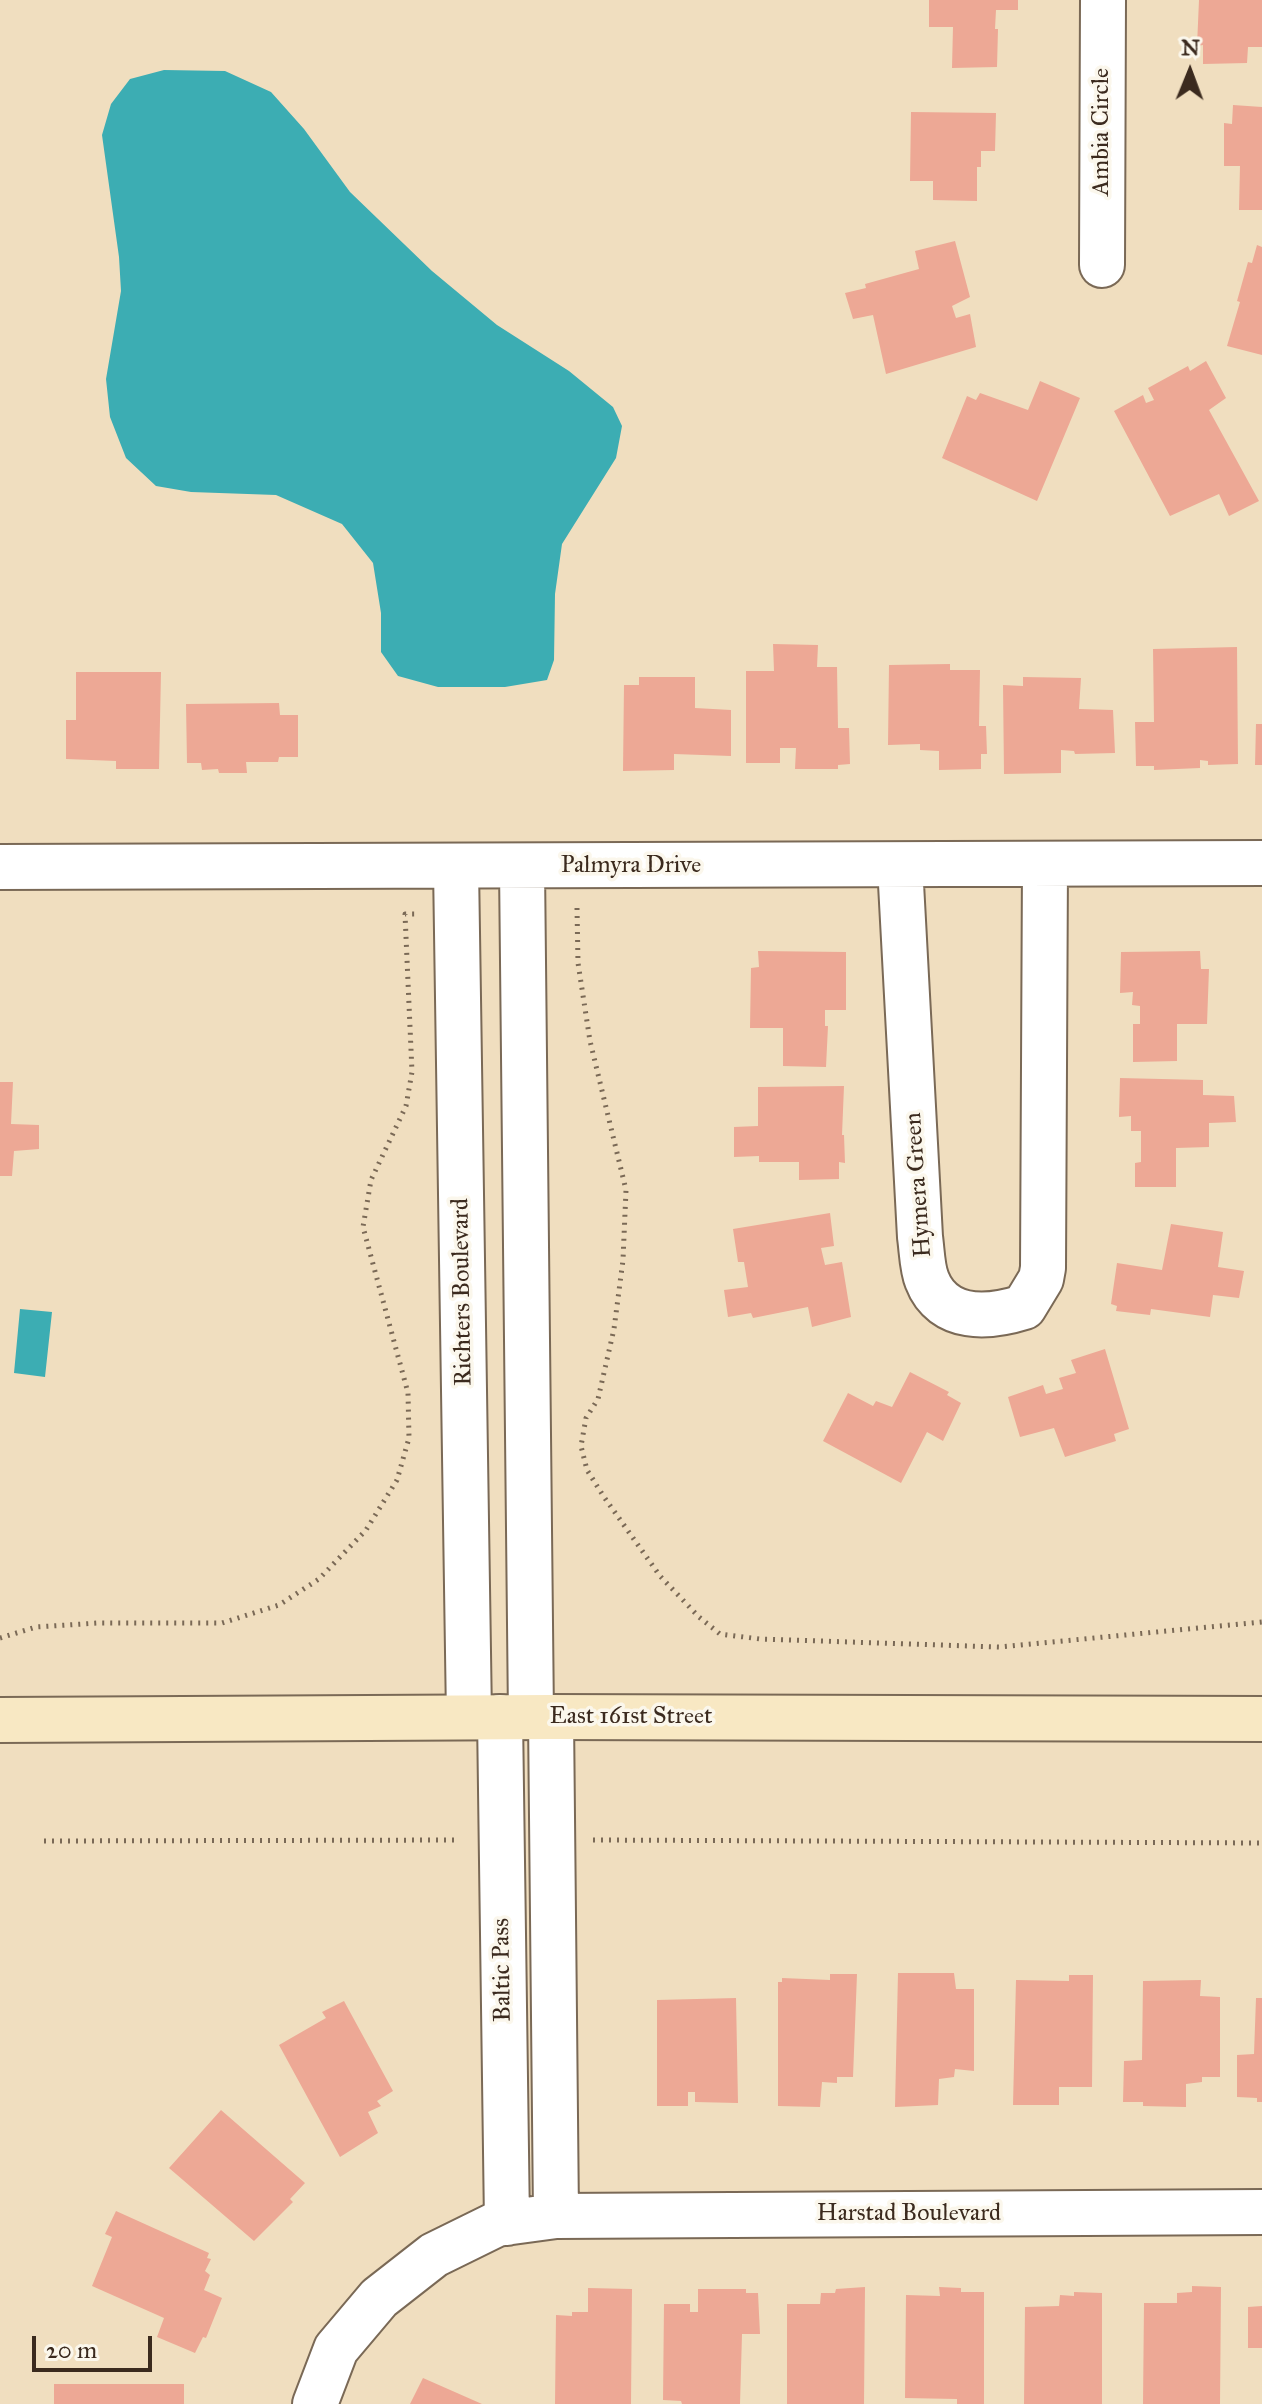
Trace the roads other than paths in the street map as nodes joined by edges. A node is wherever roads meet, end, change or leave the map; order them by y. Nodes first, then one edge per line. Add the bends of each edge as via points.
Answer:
1 (1103, 0) edge
2 (1102, 265) dead end
3 (1262, 863) edge
4 (1045, 864) junction
5 (900, 865) junction
6 (0, 867) edge
7 (456, 867) junction
8 (522, 867) junction
9 (513, 1717) junction
10 (1262, 1719) edge
11 (0, 1720) edge
12 (1262, 2212) edge
13 (556, 2216) junction
14 (507, 2223) junction
15 (315, 2404) edge

1 - 2 street, Ambia Circle
3 - 4 street, Palmyra Drive
4 - 5 street, Palmyra Drive
4 - 5 street, Hymera Green via 1043,1268 1024,1307 998,1315 959,1312 943,1304 927,1280 920,1237
5 - 8 street, Palmyra Drive
6 - 7 street, Palmyra Drive
7 - 8 street, Palmyra Drive
7 - 9 street, Richters Boulevard
8 - 9 street
9 - 10 street, East 161st Street
9 - 11 street, East 161st Street
9 - 13 street, Baltic Pass via 551,1840
9 - 14 street, Baltic Pass via 501,1839
12 - 13 street, Harstad Boulevard
13 - 14 street, Harstad Boulevard
14 - 15 street, Harstad Boulevard via 434,2255 379,2298 336,2349

